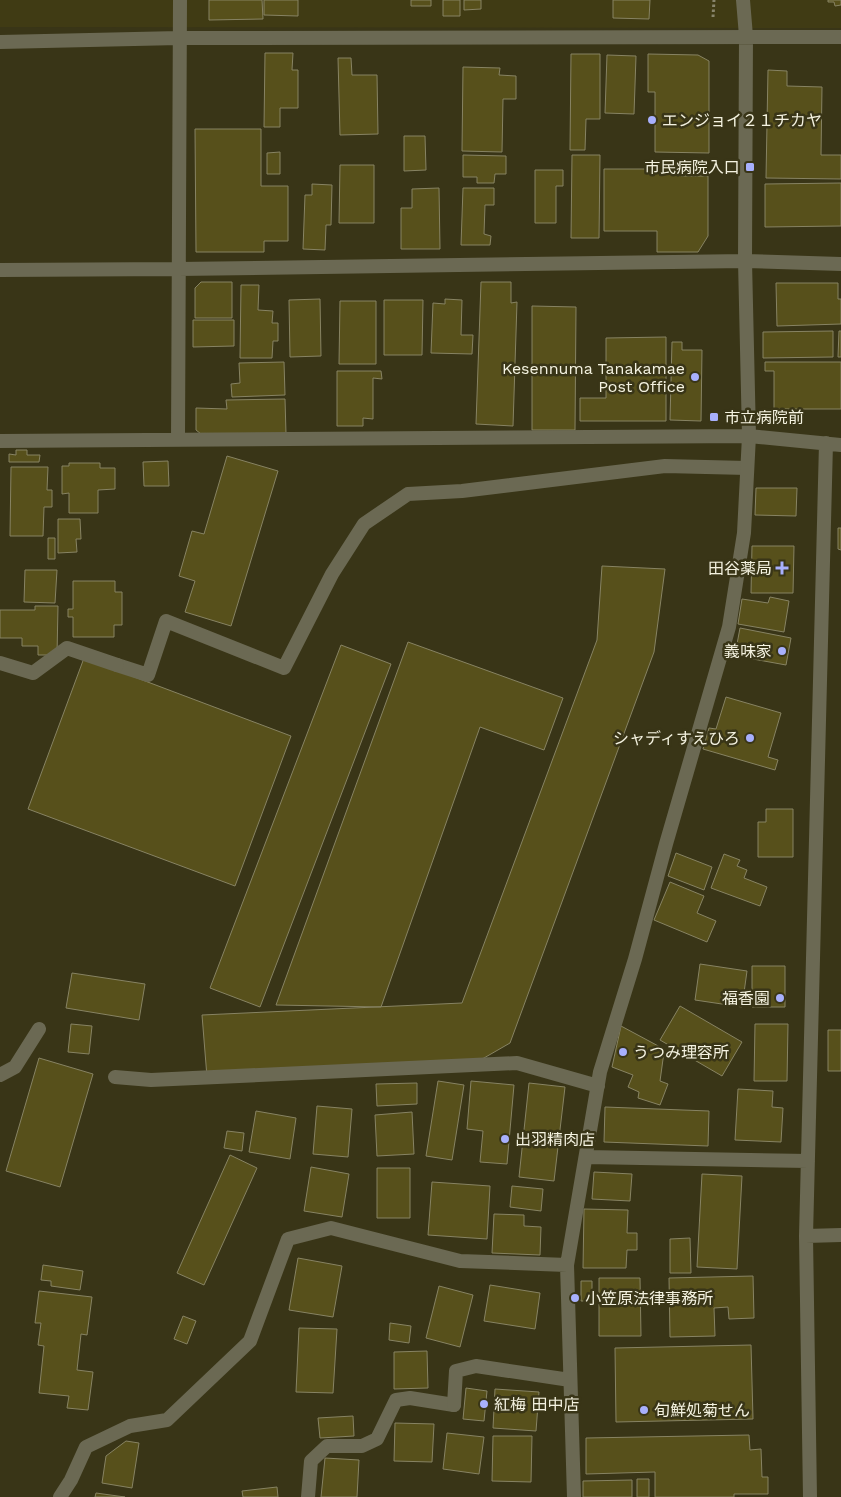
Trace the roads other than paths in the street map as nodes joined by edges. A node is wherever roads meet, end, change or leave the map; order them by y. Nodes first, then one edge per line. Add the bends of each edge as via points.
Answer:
1 (180, 0) edge
2 (743, 0) edge
3 (746, 36) junction
4 (179, 38) junction
5 (841, 38) edge
6 (0, 42) edge
7 (746, 261) junction
8 (841, 264) edge
9 (178, 269) junction
10 (0, 270) edge
11 (749, 436) junction
12 (178, 440) junction
13 (0, 441) edge
14 (826, 443) junction
15 (841, 445) edge
16 (748, 468) junction
17 (0, 663) edge
18 (39, 1029) dead end
19 (0, 1076) edge
20 (115, 1077) dead end
21 (598, 1086) junction
22 (586, 1157) junction
23 (808, 1161) junction
24 (841, 1235) edge
25 (806, 1236) junction
26 (567, 1264) junction
27 (570, 1380) junction
28 (60, 1497) edge
29 (308, 1497) edge
30 (574, 1497) edge
31 (810, 1497) edge

1 - 4 street
2 - 3 street
3 - 4 street
3 - 5 street
3 - 7 street
4 - 6 street
4 - 9 street
7 - 8 street
7 - 9 street
7 - 11 street
9 - 10 street
9 - 12 street
11 - 12 street
11 - 14 street
11 - 16 street
12 - 13 street
14 - 15 street
14 - 23 street
16 - 17 street via 665,466 462,491 408,494 364,524 332,574 284,668 166,621 148,675 67,648 33,673
16 - 21 street via 744,533 729,627
18 - 19 street via 15,1067
20 - 21 street via 151,1080 517,1063
21 - 22 street
22 - 23 street
22 - 26 street
23 - 25 street
24 - 25 street
25 - 31 street
26 - 27 street
26 - 28 street via 460,1261 331,1228 288,1239 250,1341 167,1420 130,1426 86,1447 72,1480
27 - 29 street via 476,1366 456,1371 454,1405 410,1398 396,1400 377,1439 362,1446 327,1446 311,1461
27 - 30 street

